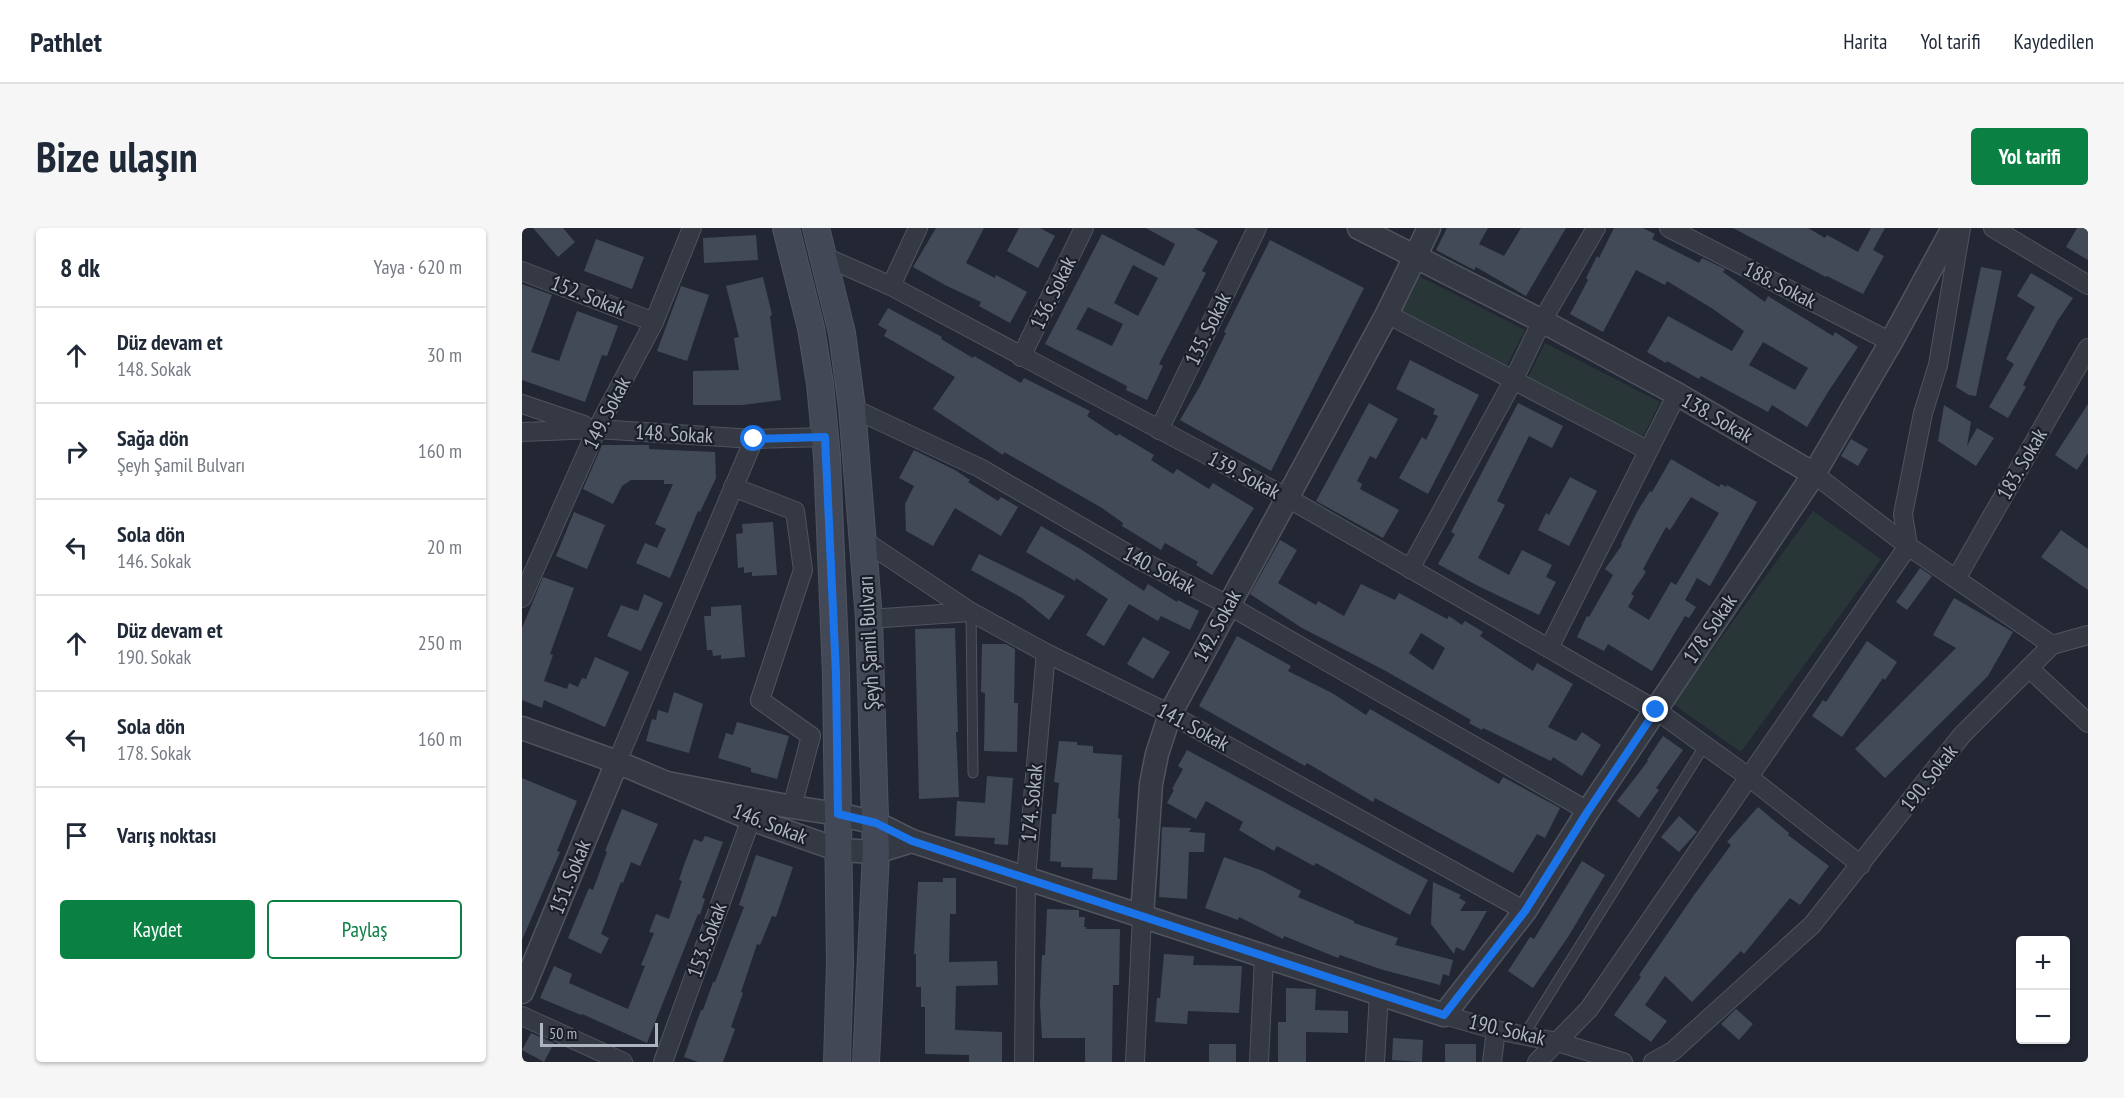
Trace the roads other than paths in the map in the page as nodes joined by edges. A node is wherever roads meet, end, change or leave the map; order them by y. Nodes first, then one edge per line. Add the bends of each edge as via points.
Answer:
1 (693, 228) edge
2 (786, 228) edge
3 (816, 228) edge
4 (918, 228) edge
5 (1084, 228) edge
6 (1257, 228) edge
7 (1359, 228) edge
8 (1429, 228) edge
9 (1596, 228) edge
10 (1670, 228) edge
11 (1953, 228) edge
12 (1961, 228) edge
13 (1994, 228) edge
14 (823, 256) junction
15 (1415, 256) junction
16 (522, 271) edge
17 (2088, 285) edge
18 (891, 286) junction
19 (1387, 314) junction
20 (1542, 321) junction
21 (654, 322) junction
22 (1891, 342) junction
23 (2088, 348) edge
24 (1021, 357) junction
25 (1513, 381) junction
26 (1677, 394) junction
27 (522, 404) edge
28 (852, 408) junction
29 (597, 429) junction
30 (1159, 430) junction
31 (522, 432) edge
32 (825, 437) junction
33 (754, 439) junction
34 (1647, 450) junction
35 (1814, 474) junction
36 (733, 487) junction
37 (1286, 497) junction
38 (864, 540) junction
39 (1908, 546) junction
40 (1410, 569) junction
41 (1956, 579) junction
42 (522, 598) edge
43 (1228, 606) junction
44 (970, 612) junction
45 (869, 619) junction
46 (2088, 635) edge
47 (2052, 645) junction
48 (1549, 648) junction
49 (1046, 653) junction
50 (2029, 668) junction
51 (1656, 710) junction
52 (1170, 714) junction
53 (2088, 723) edge
54 (522, 728) edge
55 (1705, 745) junction
56 (617, 762) junction
57 (973, 773) dead end
58 (1749, 778) junction
59 (667, 783) junction
60 (792, 807) junction
61 (1588, 811) junction
62 (838, 814) junction
63 (752, 819) junction
64 (876, 823) junction
65 (912, 841) junction
66 (839, 850) junction
67 (876, 852) junction
68 (1861, 865) junction
69 (1026, 877) junction
70 (1525, 911) junction
71 (1142, 916) junction
72 (1264, 957) junction
73 (522, 992) edge
74 (1379, 994) junction
75 (1444, 1015) junction
76 (522, 1016) edge
77 (1496, 1030) junction
78 (1524, 1035) junction
79 (1557, 1042) junction
80 (623, 1062) edge
81 (663, 1062) edge
82 (837, 1062) edge
83 (866, 1062) edge
84 (1024, 1062) edge
85 (1135, 1062) edge
86 (1259, 1062) edge
87 (1375, 1062) edge
88 (1492, 1062) edge
89 (1537, 1062) edge
90 (1623, 1062) edge
91 (1653, 1062) edge

1 - 21 street, 149. Sokak
2 - 32 main road, Şeyh Şamil Bulvarı via 811,328
3 - 14 main road, Şeyh Şamil Bulvarı
4 - 18 street
5 - 24 street, 136. Sokak
6 - 30 street, 135. Sokak
7 - 15 street, 138. Sokak
8 - 15 street, 142. Sokak
9 - 20 street
10 - 22 street, 188. Sokak
11 - 22 street, 178. Sokak
12 - 39 street via 1938,365 1923,413 1903,514
13 - 17 street
14 - 18 street, 139. Sokak
14 - 28 main road, Şeyh Şamil Bulvarı via 842,333
15 - 19 street, 142. Sokak
15 - 20 street, 138. Sokak
16 - 21 street, 152. Sokak
18 - 24 street, 139. Sokak
19 - 25 street
19 - 37 street, 142. Sokak
20 - 25 street
20 - 26 street, 138. Sokak
21 - 29 street, 149. Sokak
22 - 35 street, 178. Sokak
23 - 41 street, 183. Sokak
24 - 30 street, 139. Sokak
25 - 34 street
25 - 40 street
26 - 34 street
26 - 35 street, 138. Sokak
27 - 29 street
28 - 38 main road, Şeyh Şamil Bulvarı
28 - 43 street, 140. Sokak via 980,468 1128,554
29 - 31 street, 148. Sokak
29 - 33 street, 148. Sokak
29 - 42 street, 149. Sokak
30 - 37 street, 139. Sokak
32 - 33 street, 148. Sokak
32 - 62 main road, Şeyh Şamil Bulvarı
33 - 36 street
34 - 48 street
35 - 39 street, 138. Sokak
35 - 51 street, 178. Sokak
36 - 56 street
36 - 60 street via 795,511 803,570 760,700 811,736
37 - 40 street, 139. Sokak
37 - 43 street, 142. Sokak
38 - 44 street, 141. Sokak
38 - 45 main road, Şeyh Şamil Bulvarı
39 - 41 street, 138. Sokak
39 - 58 street
40 - 48 street, 139. Sokak
41 - 47 street, 138. Sokak
43 - 52 street, 142. Sokak
43 - 61 street, 140. Sokak
44 - 45 street
44 - 49 street, 141. Sokak
44 - 57 lane
45 - 64 main road, Şeyh Şamil Bulvarı
46 - 47 street, 190. Sokak
47 - 50 street, 190. Sokak
48 - 51 street, 139. Sokak
49 - 52 street, 141. Sokak
49 - 69 street, 174. Sokak
50 - 53 street
50 - 68 street, 190. Sokak via 1962,735
51 - 55 street, 139. Sokak
51 - 61 street, 178. Sokak
52 - 70 street, 141. Sokak
52 - 71 street, 142. Sokak via 1151,784
54 - 56 street, 146. Sokak
55 - 58 street, 139. Sokak
55 - 78 lane
56 - 59 street, 146. Sokak
56 - 73 street, 151. Sokak
58 - 68 street, 139. Sokak
58 - 79 street via 1589,1009
59 - 60 street, 146. Sokak
59 - 63 street, 146. Sokak
60 - 62 street, 146. Sokak
61 - 70 street, 178. Sokak
62 - 64 street, 146. Sokak
62 - 66 main road, Şeyh Şamil Bulvarı
63 - 66 street, 146. Sokak
63 - 81 street, 153. Sokak
64 - 65 street, 190. Sokak
64 - 67 main road, Şeyh Şamil Bulvarı
65 - 67 street
65 - 69 street, 190. Sokak
66 - 67 street, 146. Sokak
66 - 82 main road, Şeyh Şamil Bulvarı
67 - 83 main road, Şeyh Şamil Bulvarı
68 - 91 street, 190. Sokak via 1812,925 1673,1051
69 - 71 street, 190. Sokak
69 - 84 street, 174. Sokak
70 - 75 street, 178. Sokak
71 - 72 street, 190. Sokak
71 - 85 street, 142. Sokak
72 - 74 street, 190. Sokak
72 - 86 street
74 - 75 street, 190. Sokak
74 - 87 street
75 - 77 street, 190. Sokak
76 - 80 street
77 - 78 street, 190. Sokak
77 - 88 street
78 - 79 street, 190. Sokak
79 - 89 street
79 - 90 street, 190. Sokak

